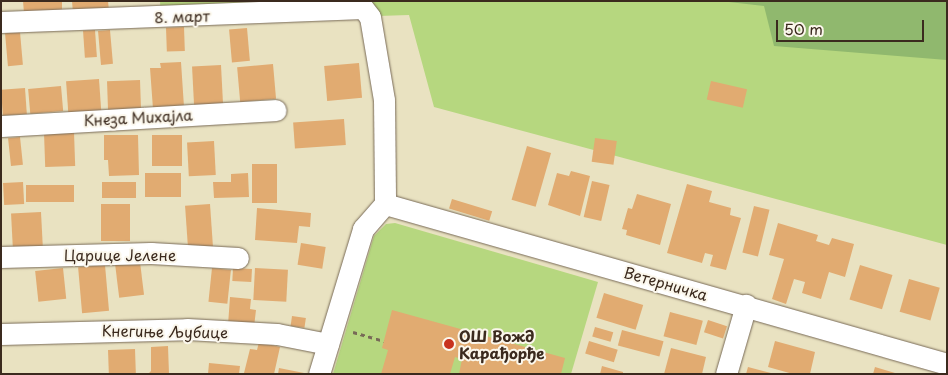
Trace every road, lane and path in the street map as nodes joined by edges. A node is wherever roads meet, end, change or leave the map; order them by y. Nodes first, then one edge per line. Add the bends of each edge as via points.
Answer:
1 (1, 22) edge
2 (276, 110) dead end
3 (1, 126) edge
4 (385, 204) junction
5 (1, 257) edge
6 (238, 258) dead end
7 (746, 305) junction
8 (1, 334) edge
9 (330, 335) junction
10 (384, 341) dead end
11 (947, 364) edge
12 (319, 374) edge
13 (726, 374) edge

1 - 4 street, 8. март via 363,8 370,18 384,100
2 - 3 street, Кнеза Михајла
4 - 7 street, Ветерничка
4 - 9 street via 363,229
5 - 6 street, Царице Јелене via 151,253
7 - 11 street, Ветерничка
7 - 13 street
8 - 9 street, Кнегиње Љубице via 84,329 187,329
9 - 10 path
9 - 12 street

